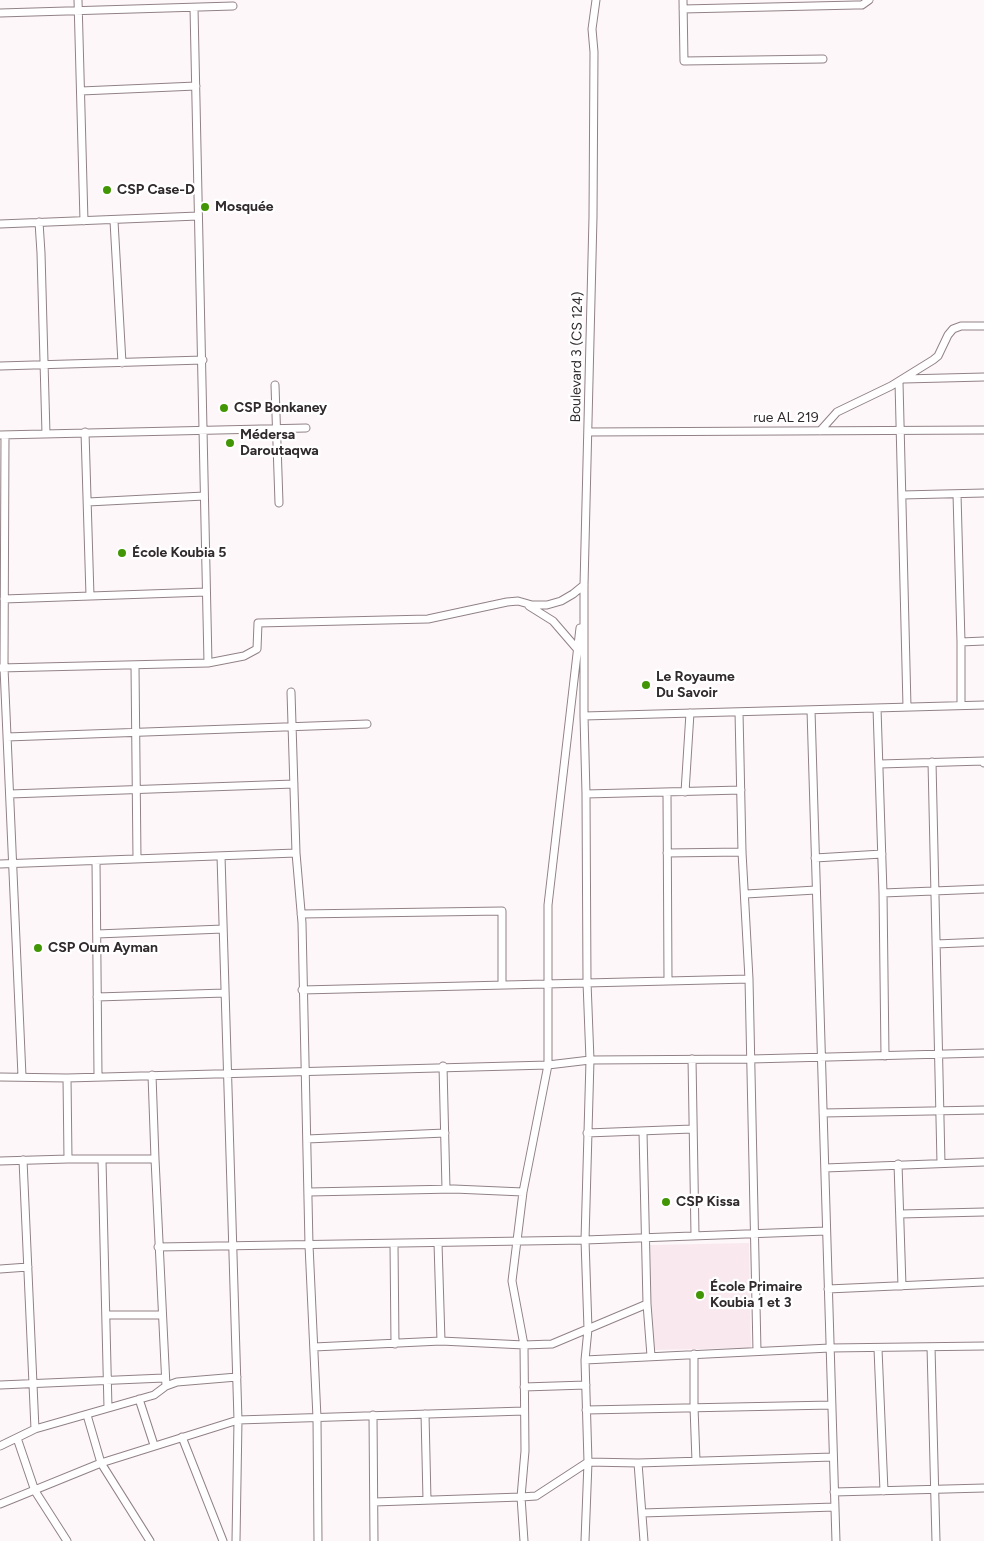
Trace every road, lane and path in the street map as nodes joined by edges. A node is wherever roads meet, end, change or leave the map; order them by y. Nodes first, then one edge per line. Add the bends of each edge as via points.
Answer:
1 (78, 0) edge
2 (596, 0) edge
3 (683, 0) edge
4 (869, 0) edge
5 (805, 3) edge
6 (233, 6) dead end
7 (194, 8) junction
8 (683, 9) junction
9 (78, 12) junction
10 (0, 13) edge
11 (823, 59) dead end
12 (196, 86) junction
13 (81, 91) junction
14 (198, 216) junction
15 (84, 221) junction
16 (114, 221) junction
17 (39, 222) junction
18 (0, 224) edge
19 (984, 326) edge
20 (203, 360) junction
21 (122, 363) junction
22 (0, 366) edge
23 (43, 366) junction
24 (984, 377) edge
25 (901, 380) junction
26 (275, 385) dead end
27 (277, 428) junction
28 (306, 428) dead end
29 (900, 430) junction
30 (984, 430) edge
31 (204, 431) junction
32 (820, 431) junction
33 (85, 432) junction
34 (588, 432) junction
35 (46, 434) junction
36 (2, 435) edge
37 (984, 493) edge
38 (957, 494) junction
39 (902, 495) junction
40 (204, 496) junction
41 (88, 502) junction
42 (279, 503) dead end
43 (584, 585) junction
44 (206, 592) junction
45 (90, 596) junction
46 (584, 598) junction
47 (4, 599) junction
48 (524, 604) junction
49 (984, 641) edge
50 (961, 642) junction
51 (578, 649) junction
52 (584, 659) junction
53 (208, 663) junction
54 (135, 666) junction
55 (2, 668) edge
56 (291, 692) dead end
57 (961, 705) junction
58 (984, 705) edge
59 (907, 707) junction
60 (877, 708) junction
61 (811, 710) junction
62 (739, 712) junction
63 (690, 713) junction
64 (584, 716) junction
65 (366, 724) dead end
66 (292, 727) junction
67 (134, 734) junction
68 (7, 738) junction
69 (932, 762) junction
70 (984, 763) edge
71 (880, 764) junction
72 (0, 770) edge
73 (9, 770) junction
74 (294, 784) junction
75 (135, 790) junction
76 (741, 790) junction
77 (667, 792) junction
78 (685, 792) junction
79 (10, 794) junction
80 (586, 794) junction
81 (742, 852) junction
82 (296, 853) junction
83 (667, 853) junction
84 (882, 854) junction
85 (221, 856) junction
86 (815, 858) junction
87 (137, 859) junction
88 (96, 860) junction
89 (0, 864) edge
90 (13, 864) junction
91 (984, 889) edge
92 (816, 890) junction
93 (935, 891) junction
94 (883, 893) junction
95 (746, 894) junction
96 (302, 914) junction
97 (223, 929) junction
98 (97, 934) junction
99 (984, 942) edge
100 (936, 944) junction
101 (749, 978) junction
102 (668, 980) junction
103 (587, 982) junction
104 (548, 983) junction
105 (502, 984) junction
106 (302, 990) junction
107 (225, 992) junction
108 (97, 997) junction
109 (984, 1053) edge
110 (939, 1054) junction
111 (886, 1056) junction
112 (821, 1057) junction
113 (692, 1059) junction
114 (750, 1059) junction
115 (590, 1060) junction
116 (548, 1065) junction
117 (443, 1066) junction
118 (304, 1071) junction
119 (227, 1073) junction
120 (152, 1075) junction
121 (22, 1076) junction
122 (98, 1076) junction
123 (0, 1077) edge
124 (67, 1078) junction
125 (984, 1110) edge
126 (940, 1111) junction
127 (823, 1113) junction
128 (692, 1130) junction
129 (643, 1132) junction
130 (445, 1133) junction
131 (587, 1133) junction
132 (307, 1139) junction
133 (68, 1159) junction
134 (155, 1159) junction
135 (23, 1160) junction
136 (102, 1160) junction
137 (0, 1161) edge
138 (984, 1162) edge
139 (941, 1163) junction
140 (898, 1164) junction
141 (825, 1168) junction
142 (446, 1189) junction
143 (309, 1192) junction
144 (524, 1192) junction
145 (984, 1212) edge
146 (900, 1214) junction
147 (826, 1231) junction
148 (756, 1234) junction
149 (695, 1235) junction
150 (646, 1238) junction
151 (517, 1240) junction
152 (585, 1240) junction
153 (438, 1243) junction
154 (394, 1244) junction
155 (309, 1245) junction
156 (158, 1246) junction
157 (233, 1246) junction
158 (28, 1267) junction
159 (0, 1269) edge
160 (984, 1282) edge
161 (902, 1286) junction
162 (828, 1289) junction
163 (647, 1304) junction
164 (106, 1315) junction
165 (161, 1315) junction
166 (588, 1329) junction
167 (441, 1341) junction
168 (395, 1344) junction
169 (524, 1345) junction
170 (984, 1346) edge
171 (314, 1347) junction
172 (931, 1347) junction
173 (830, 1348) junction
174 (878, 1349) junction
175 (757, 1351) junction
176 (694, 1354) junction
177 (651, 1356) junction
178 (586, 1360) junction
179 (237, 1377) junction
180 (164, 1378) junction
181 (107, 1380) junction
182 (33, 1383) junction
183 (0, 1384) edge
184 (586, 1385) junction
185 (166, 1386) junction
186 (524, 1387) junction
187 (139, 1399) junction
188 (832, 1405) junction
189 (694, 1407) junction
190 (108, 1408) junction
191 (586, 1410) junction
192 (524, 1411) junction
193 (425, 1414) junction
194 (87, 1415) junction
195 (373, 1415) junction
196 (317, 1418) junction
197 (238, 1420) junction
198 (35, 1429) junction
199 (182, 1437) junction
200 (17, 1438) junction
201 (154, 1445) junction
202 (0, 1446) edge
203 (833, 1457) junction
204 (696, 1461) junction
205 (588, 1462) junction
206 (101, 1463) junction
207 (638, 1463) junction
208 (984, 1488) edge
209 (936, 1490) junction
210 (35, 1491) junction
211 (884, 1491) junction
212 (834, 1492) junction
213 (521, 1498) junction
214 (427, 1500) junction
215 (374, 1502) junction
216 (0, 1504) edge
217 (835, 1507) junction
218 (642, 1512) junction
219 (67, 1541) edge
220 (150, 1541) edge
221 (224, 1541) edge
222 (236, 1541) edge
223 (318, 1541) edge
224 (374, 1541) edge
225 (524, 1541) edge
226 (585, 1541) edge
227 (644, 1541) edge
228 (836, 1541) edge
229 (936, 1541) edge

1 - 9 street
2 - 34 street, Boulevard 3 (CS 124) via 592,29 593,207
3 - 8 street
4 - 5 street via 862,5
5 - 8 street
6 - 7 street
7 - 9 street
7 - 12 street
8 - 11 street via 684,61
9 - 10 street
9 - 13 street
12 - 13 street
12 - 14 street
13 - 15 street
14 - 16 street
14 - 20 street
15 - 16 street
15 - 17 street
16 - 21 street
17 - 18 street
17 - 23 street
19 - 25 street via 953,328 938,356
20 - 21 street
20 - 31 street
21 - 23 street
22 - 23 street
23 - 35 street
24 - 25 street
25 - 29 street
25 - 32 street via 836,412
26 - 27 street
27 - 28 street
27 - 31 street
27 - 42 street
29 - 30 street, rue AL 219
29 - 32 street, rue AL 219
29 - 39 street
31 - 33 street
31 - 40 street
32 - 34 street, rue AL 219
33 - 35 street
33 - 41 street
34 - 43 street, Boulevard 3 (CS 124)
35 - 36 street
36 - 47 street
37 - 38 street
38 - 39 street
38 - 50 street
39 - 59 street
40 - 41 street
40 - 44 street
41 - 45 street
43 - 46 street, Boulevard 3 (CS 124)
43 - 48 street via 561,601 547,605
44 - 45 street
44 - 53 street
45 - 47 street
46 - 51 street
46 - 52 street, Boulevard 3 (CS 124)
47 - 55 street
48 - 51 street via 553,621
48 - 53 street via 507,602 428,618 258,623 257,649 244,656
49 - 50 street
50 - 57 street
51 - 52 street
51 - 104 street via 548,905
52 - 64 street, Boulevard 3 (CS 124)
53 - 54 street
54 - 55 street
54 - 67 street
55 - 68 street
56 - 66 street
57 - 58 street
57 - 59 street
59 - 60 street
60 - 61 street
60 - 71 street
61 - 62 street
61 - 86 street
62 - 63 street
62 - 76 street
63 - 64 street
63 - 78 street
64 - 80 street, Boulevard 3 (CS 124)
65 - 66 street
66 - 67 street
66 - 74 street
67 - 68 street
67 - 75 street
68 - 73 street
69 - 70 street
69 - 71 street
69 - 93 street
71 - 84 street
72 - 73 street
73 - 79 street
74 - 75 street
74 - 82 street
75 - 79 street
75 - 87 street
76 - 78 street
76 - 81 street
77 - 78 street
77 - 80 street
77 - 83 street
79 - 90 street
80 - 103 street, Boulevard 3 (CS 124)
81 - 83 street
81 - 95 street
82 - 85 street
82 - 96 street
83 - 102 street
84 - 86 street
84 - 94 street
85 - 87 street
85 - 97 street
86 - 92 street
87 - 88 street
88 - 90 street
88 - 98 street
89 - 90 street
90 - 121 street
91 - 93 street
92 - 95 street
92 - 112 street
93 - 94 street
93 - 100 street
94 - 111 street
95 - 101 street
96 - 105 street via 502,911
96 - 106 street
97 - 98 street
97 - 107 street
98 - 108 street
99 - 100 street
100 - 110 street
101 - 102 street
101 - 114 street
102 - 103 street
103 - 104 street
103 - 115 street, Boulevard 3 (CS 124)
104 - 105 street
104 - 116 street
105 - 106 street
106 - 118 street
107 - 108 street
107 - 119 street
108 - 122 street
109 - 110 street
110 - 111 street
110 - 126 street
111 - 112 street
112 - 114 street
112 - 127 street
113 - 114 street
113 - 115 street
113 - 128 street
114 - 148 street
115 - 116 street
115 - 131 street, Boulevard 3 (CS 124)
116 - 117 street
116 - 144 street
117 - 118 street
117 - 130 street
118 - 119 street
118 - 132 street
119 - 120 street
119 - 157 street
120 - 122 street
120 - 134 street
121 - 123 street
121 - 124 street
122 - 124 street
124 - 133 street
125 - 126 street
126 - 127 street
126 - 139 street
127 - 141 street
128 - 129 street
128 - 149 street
129 - 131 street
129 - 150 street
130 - 132 street
130 - 142 street
131 - 152 street, Boulevard 3 (CS 124)
132 - 143 street
133 - 135 street
133 - 136 street
134 - 136 street
134 - 156 street
135 - 137 street
135 - 158 street
136 - 164 street
138 - 139 street
139 - 140 street
140 - 141 street
140 - 146 street
141 - 147 street
142 - 143 street
142 - 144 street
143 - 155 street
144 - 151 street
145 - 146 street
146 - 161 street
147 - 148 street
147 - 162 street
148 - 149 street
148 - 175 street
149 - 150 street
150 - 152 street
150 - 163 street
151 - 152 street
151 - 153 street
151 - 169 street via 512,1281
152 - 166 street, Boulevard 3 (CS 124)
153 - 154 street
153 - 167 street
154 - 155 street
154 - 168 street
155 - 157 street
155 - 171 street
156 - 157 street
156 - 165 street
157 - 179 street
158 - 159 street
158 - 182 street
160 - 161 street
161 - 162 street
162 - 173 street
163 - 166 street
163 - 177 street
164 - 165 street
164 - 181 street
165 - 180 street
166 - 169 street via 552,1344
166 - 178 street, Boulevard 3 (CS 124)
167 - 168 street
167 - 169 street
168 - 171 street
169 - 186 street
170 - 172 street
171 - 196 street
172 - 174 street
172 - 209 street
173 - 174 street
173 - 175 street
173 - 188 street
174 - 211 street
175 - 176 street
176 - 177 street
176 - 189 street
177 - 178 street
178 - 184 street, Boulevard 3 (CS 124)
179 - 185 street via 194,1379
179 - 197 street
180 - 181 street
180 - 185 street
181 - 182 street
181 - 190 street
182 - 183 street
182 - 198 street
184 - 186 street
184 - 191 street, Boulevard 3 (CS 124)
185 - 187 street via 154,1395
186 - 192 street
187 - 190 street
187 - 201 street
188 - 189 street
188 - 203 street
189 - 191 street
189 - 204 street
190 - 194 street
191 - 205 street, Boulevard 3 (CS 124)
192 - 193 street
192 - 213 street
193 - 195 street
193 - 214 street
194 - 198 street
194 - 206 street
195 - 196 street
195 - 215 street
196 - 197 street
196 - 223 street
197 - 199 street
197 - 222 street
198 - 200 street
199 - 201 street
199 - 221 street
200 - 202 street
200 - 210 street
201 - 206 street
203 - 204 street
203 - 212 street
204 - 207 street
205 - 207 street
205 - 213 street via 536,1496
205 - 226 street, Boulevard 3 (CS 124)
206 - 210 street
206 - 220 street
207 - 218 street
208 - 209 street
209 - 211 street
209 - 229 street
210 - 216 street
210 - 219 street
211 - 212 street
212 - 217 street
213 - 214 street
213 - 225 street
214 - 215 street
215 - 224 street
217 - 218 street
217 - 228 street
218 - 227 street

